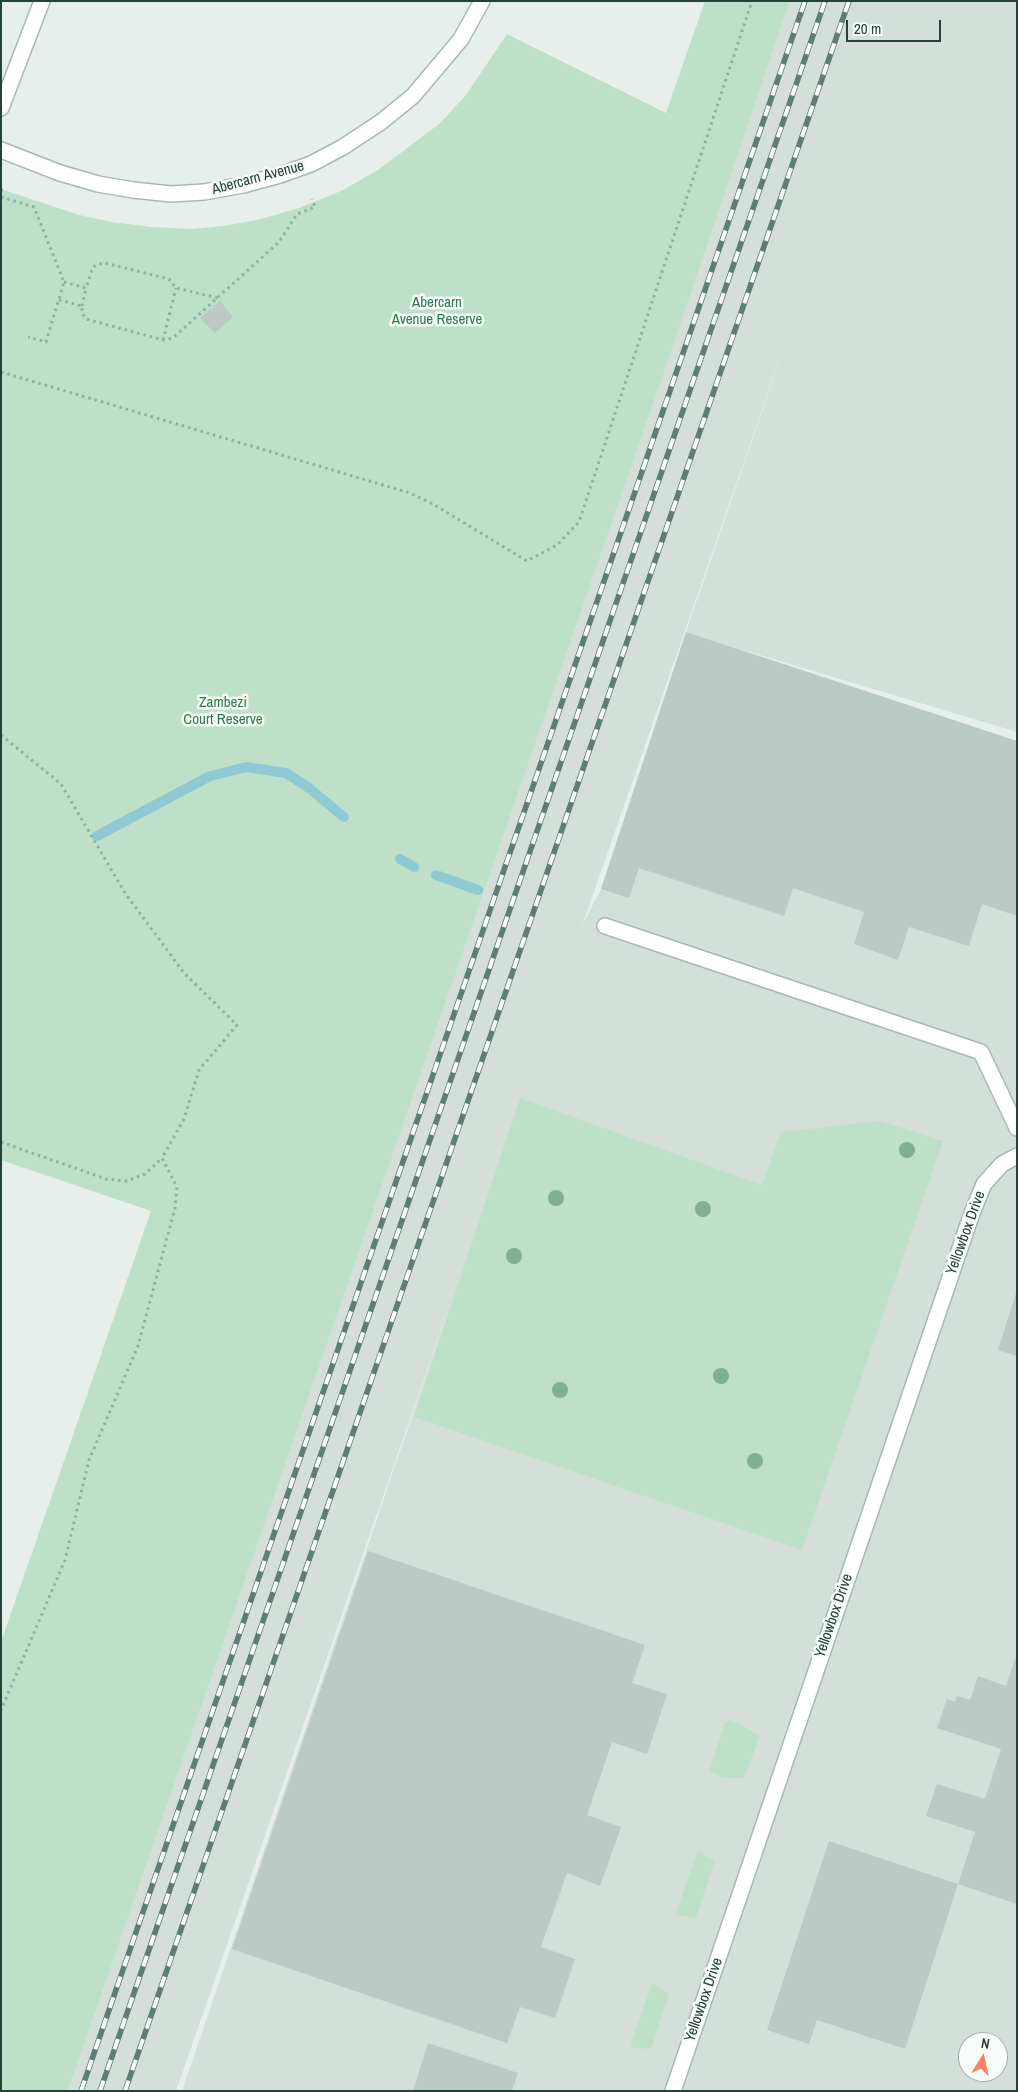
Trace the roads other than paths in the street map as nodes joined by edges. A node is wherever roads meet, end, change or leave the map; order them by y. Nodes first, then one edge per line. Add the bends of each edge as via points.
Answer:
1 (42, 1) edge
2 (482, 1) edge
3 (1, 108) edge
4 (1, 150) edge
5 (605, 926) dead end
6 (1017, 1128) edge
7 (1017, 1156) edge
8 (673, 2091) edge

1 - 3 street
2 - 4 street, Abercarn Avenue via 461,39 413,96 343,147 312,164 280,175 204,192 171,194 98,184
5 - 6 street via 981,1052
7 - 8 street, Yellowbox Drive via 1002,1164 984,1184 972,1213

